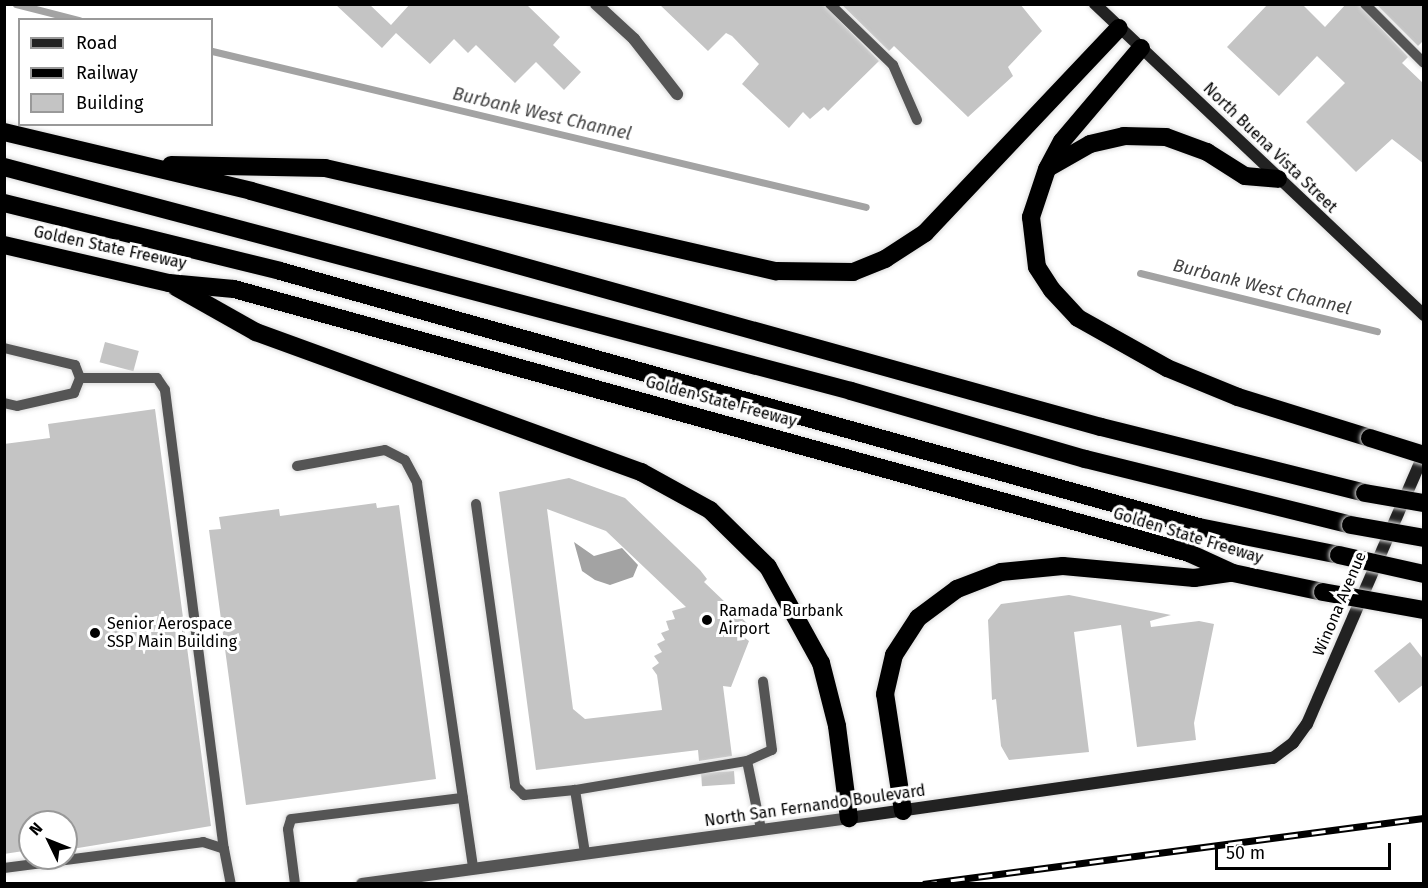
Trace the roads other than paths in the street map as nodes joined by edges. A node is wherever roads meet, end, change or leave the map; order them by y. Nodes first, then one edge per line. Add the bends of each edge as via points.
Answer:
1 (596, 4) edge
2 (830, 4) edge
3 (1095, 4) edge
4 (1365, 4) edge
5 (1119, 28) junction
6 (1141, 48) junction
7 (1424, 63) edge
8 (677, 94) dead end
9 (918, 120) dead end
10 (4, 132) edge
11 (134, 164) junction
12 (4, 167) edge
13 (1047, 169) junction
14 (1278, 179) junction
15 (4, 203) edge
16 (4, 244) edge
17 (169, 283) junction
18 (1424, 315) edge
19 (4, 348) edge
20 (80, 378) junction
21 (4, 404) edge
22 (1424, 454) edge
23 (297, 466) dead end
24 (1424, 502) edge
25 (476, 504) dead end
26 (1424, 538) edge
27 (1233, 573) junction
28 (1424, 574) edge
29 (1424, 610) edge
30 (763, 681) dead end
31 (1273, 758) joint
32 (747, 761) junction
33 (575, 790) junction
34 (463, 798) junction
35 (903, 811) junction
36 (849, 818) junction
37 (761, 829) junction
38 (224, 849) junction
39 (585, 853) junction
40 (4, 868) edge
41 (473, 868) junction
42 (231, 884) edge
43 (295, 884) edge
44 (362, 884) edge

1 - 8 street via 633,39
2 - 9 lane via 893,64
3 - 5 main road, North Buena Vista Street
4 - 7 lane
5 - 6 main road, North Buena Vista Street
5 - 11 highway via 925,232 885,259 853,272 776,271 326,168
6 - 13 highway via 1062,141
6 - 14 main road, North Buena Vista Street
10 - 11 highway
11 - 24 highway, bridge via 262,194 1090,424 1365,493
12 - 26 highway, bridge via 840,388 1085,459 1351,525
13 - 14 highway via 1090,144 1124,136 1166,136 1207,152 1245,176
13 - 22 highway, bridge via 1031,216 1037,267 1078,318 1177,372 1238,397
14 - 18 main road, North Buena Vista Street
15 - 28 highway, bridge via 280,271 1199,527
16 - 17 highway, Golden State Freeway
17 - 27 highway, Golden State Freeway via 234,289 1189,553
17 - 36 highway via 256,332 642,472 710,510 768,567 821,663 837,726
19 - 20 lane via 75,365
20 - 21 lane via 74,393 17,406
20 - 38 lane via 157,378 165,390
22 - 31 main road, Winona Avenue via 1307,724 1293,743
23 - 34 lane via 386,450 405,460 417,483
25 - 33 lane via 515,786 524,795
27 - 29 highway, Golden State Freeway, bridge
27 - 35 highway via 1194,578 1063,566 1000,572 957,589 918,618 894,655 885,694
30 - 32 lane via 772,750
31 - 35 main road, North San Fernando Boulevard
32 - 33 lane
32 - 37 lane
33 - 39 lane
34 - 41 lane
34 - 43 lane via 291,819 288,829
35 - 36 main road, North San Fernando Boulevard
36 - 37 street, North San Fernando Boulevard
37 - 39 street, North San Fernando Boulevard
38 - 40 lane via 202,842
38 - 42 lane
39 - 41 street, North San Fernando Boulevard
41 - 44 street, North San Fernando Boulevard

